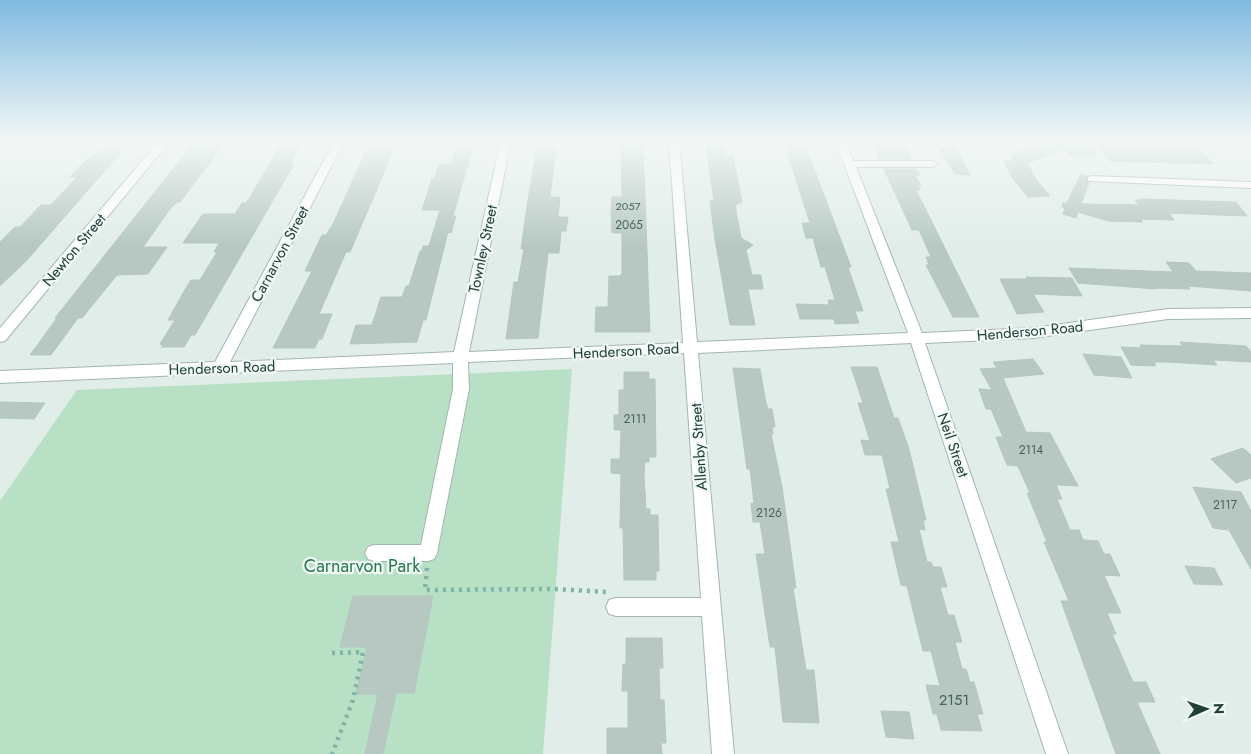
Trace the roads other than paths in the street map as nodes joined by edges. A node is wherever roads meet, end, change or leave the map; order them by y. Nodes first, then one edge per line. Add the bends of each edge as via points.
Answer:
1 (136, 175) edge
2 (321, 175) edge
3 (499, 175) edge
4 (677, 175) edge
5 (853, 175) edge
6 (1092, 179) dead end
7 (1251, 185) edge
8 (1251, 313) edge
9 (0, 337) edge
10 (917, 339) junction
11 (691, 348) junction
12 (460, 358) junction
13 (220, 368) junction
14 (0, 377) edge
15 (374, 553) dead end
16 (616, 607) road end
17 (711, 607) junction
18 (723, 754) edge
19 (1057, 754) edge

1 - 9 street, Newton Street
2 - 13 street, Carnarvon Street
3 - 12 street, Townley Street
4 - 11 street, Allenby Street
5 - 10 street, Neil Street
6 - 7 street
8 - 10 street, Henderson Road via 1168,314 1033,333
10 - 11 street, Henderson Road
10 - 19 street, Neil Street
11 - 12 street, Henderson Road
11 - 17 street, Allenby Street
12 - 13 street, Henderson Road
12 - 15 street, Townley Street via 461,388 428,553
13 - 14 street, Henderson Road
16 - 17 street
17 - 18 street, Allenby Street

